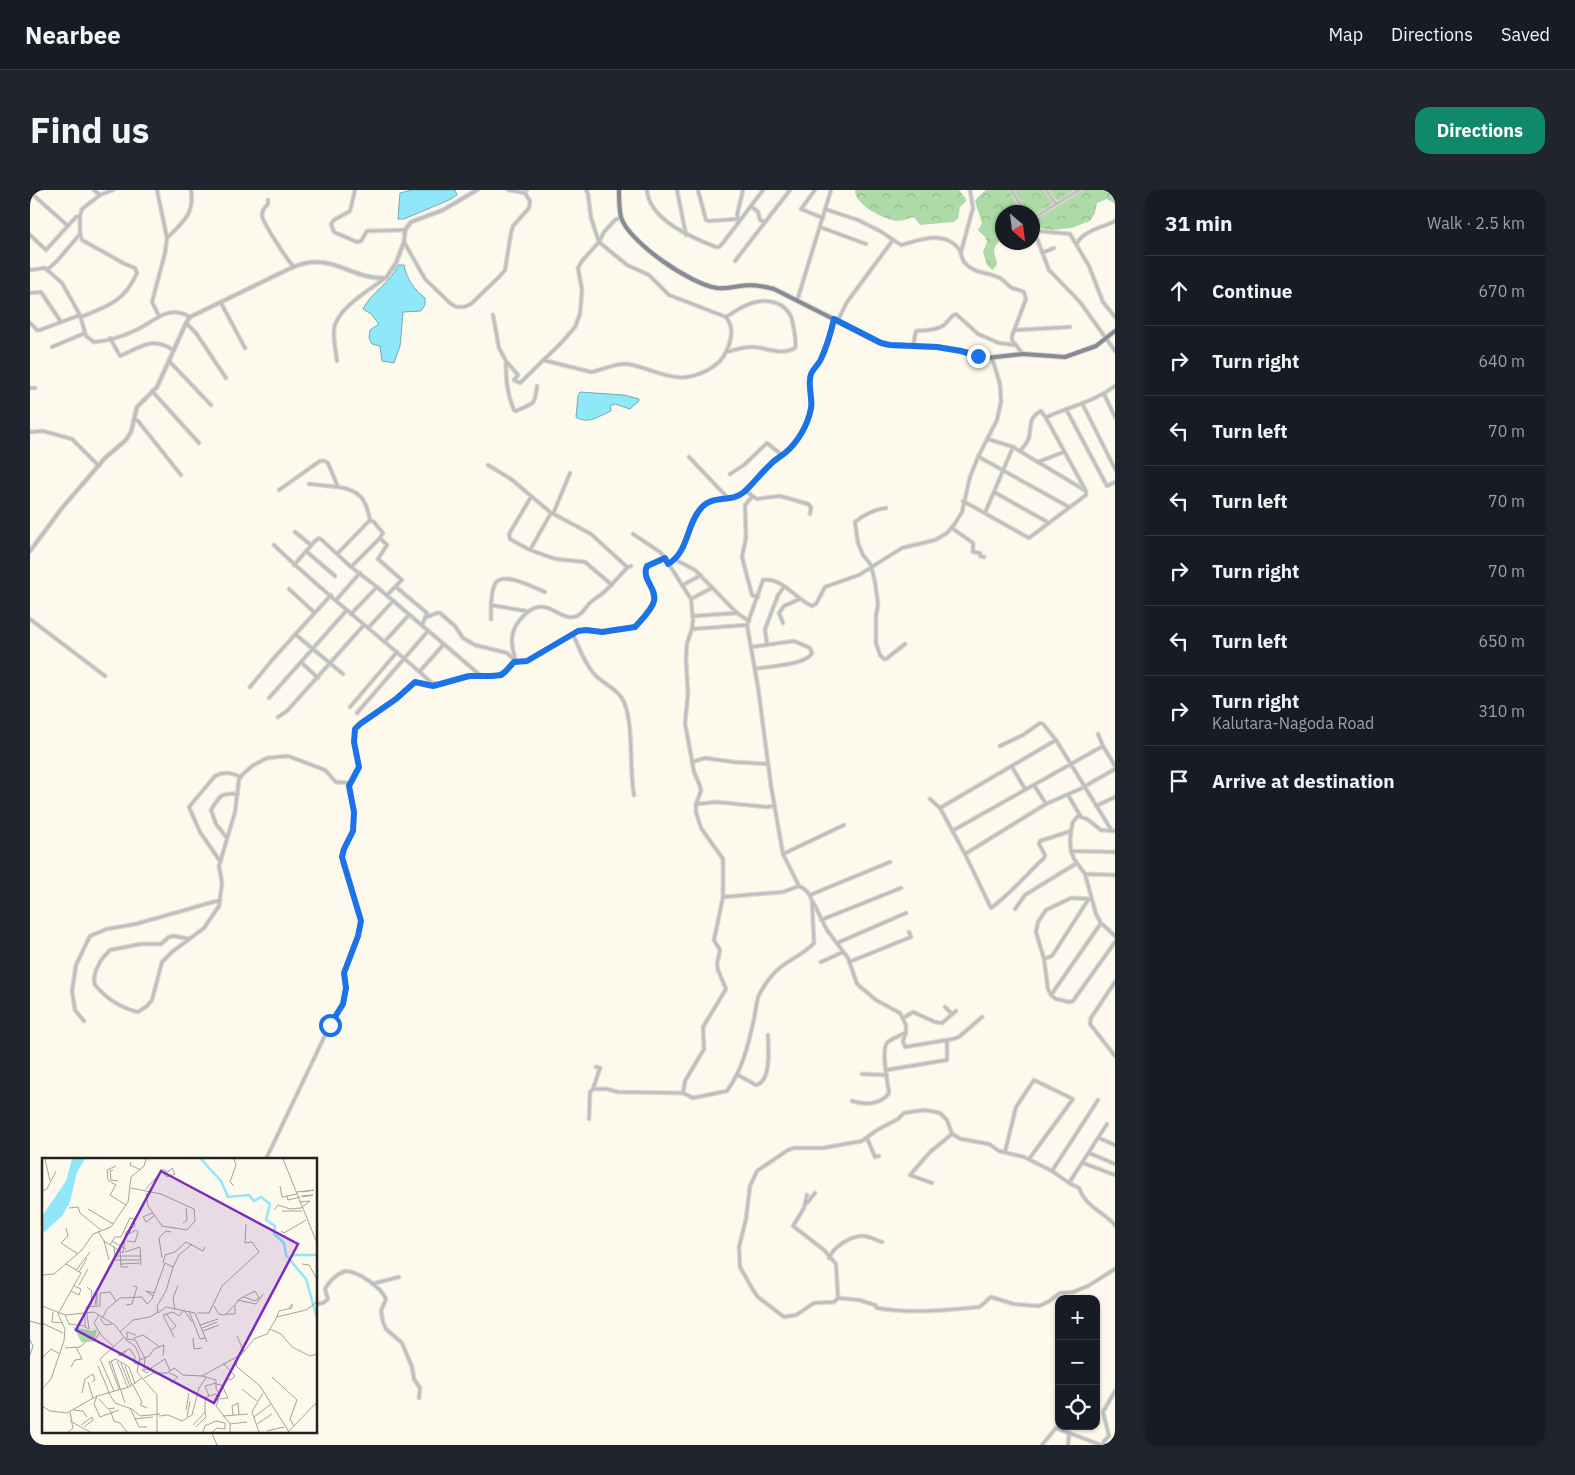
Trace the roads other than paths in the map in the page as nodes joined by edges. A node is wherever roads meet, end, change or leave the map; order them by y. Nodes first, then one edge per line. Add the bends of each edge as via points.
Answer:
1 (94, 190) edge
2 (113, 190) edge
3 (157, 190) edge
4 (191, 190) edge
5 (355, 190) edge
6 (477, 190) edge
7 (508, 190) edge
8 (586, 190) edge
9 (619, 190) edge
10 (647, 190) edge
11 (678, 190) edge
12 (698, 190) edge
13 (743, 190) edge
14 (764, 190) edge
15 (790, 190) edge
16 (815, 190) edge
17 (831, 190) edge
18 (970, 190) edge
19 (1011, 190) edge
20 (1046, 190) edge
21 (1079, 190) edge
22 (526, 191) edge
23 (30, 192) edge
24 (100, 195) junction
25 (268, 200) dead end
26 (1056, 204) junction
27 (1020, 205) edge
28 (751, 206) junction
29 (825, 210) junction
30 (1040, 214) edge
31 (80, 216) junction
32 (621, 217) junction
33 (822, 218) junction
34 (739, 220) junction
35 (1115, 221) edge
36 (765, 222) junction
37 (68, 226) junction
38 (820, 227) junction
39 (405, 230) junction
40 (1040, 232) edge
41 (80, 234) junction
42 (30, 235) edge
43 (686, 235) junction
44 (167, 238) junction
45 (894, 240) junction
46 (404, 242) junction
47 (599, 242) junction
48 (866, 244) dead end
49 (1077, 244) junction
50 (1040, 247) edge
51 (1054, 248) dead end
52 (961, 252) junction
53 (1042, 253) junction
54 (735, 261) dead end
55 (294, 267) junction
56 (30, 270) edge
57 (48, 270) junction
58 (386, 278) junction
59 (30, 293) edge
60 (797, 302) junction
61 (221, 303) junction
62 (492, 315) dead end
63 (81, 316) junction
64 (159, 316) junction
65 (726, 317) junction
66 (1115, 317) edge
67 (190, 318) junction
68 (836, 320) junction
69 (61, 322) junction
70 (30, 323) edge
71 (186, 324) junction
72 (1070, 327) dead end
73 (1013, 330) junction
74 (1115, 331) edge
75 (85, 333) junction
76 (110, 338) junction
77 (1107, 338) junction
78 (1015, 345) junction
79 (913, 346) junction
80 (52, 347) dead end
81 (245, 348) dead end
82 (173, 350) junction
83 (1115, 351) edge
84 (726, 352) junction
85 (1023, 354) junction
86 (992, 358) junction
87 (169, 360) junction
88 (543, 360) junction
89 (337, 361) dead end
90 (506, 361) junction
91 (226, 378) dead end
92 (537, 386) dead end
93 (1115, 386) edge
94 (30, 388) edge
95 (34, 388) dead end
96 (152, 391) junction
97 (1104, 394) junction
98 (1082, 403) junction
99 (211, 405) dead end
100 (1066, 408) junction
101 (1115, 417) edge
102 (1046, 418) junction
103 (134, 419) junction
104 (30, 432) edge
105 (988, 438) junction
106 (199, 444) dead end
107 (1013, 447) junction
108 (1020, 451) junction
109 (1064, 452) junction
110 (782, 455) junction
111 (689, 457) dead end
112 (978, 457) junction
113 (1038, 462) junction
114 (488, 465) dead end
115 (99, 466) junction
116 (1115, 469) edge
117 (1004, 470) junction
118 (570, 474) dead end
119 (730, 474) dead end
120 (181, 475) dead end
121 (1115, 482) edge
122 (308, 484) dead end
123 (338, 487) junction
124 (279, 490) dead end
125 (746, 490) junction
126 (1086, 491) junction
127 (994, 492) junction
128 (751, 494) junction
129 (531, 497) junction
130 (728, 498) junction
131 (963, 501) junction
132 (1069, 507) junction
133 (886, 508) dead end
134 (552, 513) junction
135 (985, 513) junction
136 (810, 514) dead end
137 (370, 520) junction
138 (1049, 523) junction
139 (952, 528) junction
140 (295, 532) dead end
141 (633, 534) dead end
142 (380, 538) junction
143 (274, 545) dead end
144 (311, 545) junction
145 (530, 550) junction
146 (30, 551) edge
147 (306, 551) junction
148 (337, 554) junction
149 (984, 557) dead end
150 (665, 558) junction
151 (676, 560) junction
152 (668, 564) junction
153 (294, 565) junction
154 (631, 566) dead end
155 (352, 567) junction
156 (627, 568) junction
157 (872, 568) junction
158 (360, 573) junction
159 (701, 575) junction
160 (335, 576) dead end
161 (612, 585) junction
162 (683, 585) junction
163 (396, 586) junction
164 (377, 587) junction
165 (784, 587) junction
166 (712, 588) junction
167 (289, 589) dead end
168 (545, 592) dead end
169 (330, 595) junction
170 (387, 595) junction
171 (758, 597) junction
172 (691, 599) junction
173 (800, 599) junction
174 (336, 600) junction
175 (393, 601) junction
176 (491, 605) junction
177 (348, 610) junction
178 (526, 611) junction
179 (737, 612) junction
180 (315, 613) junction
181 (352, 614) junction
182 (410, 615) junction
183 (693, 616) junction
184 (427, 617) junction
185 (30, 619) edge
186 (491, 619) dead end
187 (749, 621) junction
188 (783, 623) dead end
189 (364, 625) junction
190 (422, 625) junction
191 (747, 626) junction
192 (368, 628) junction
193 (692, 629) junction
194 (429, 631) junction
195 (295, 634) junction
196 (574, 634) junction
197 (385, 641) junction
198 (444, 644) junction
199 (905, 644) dead end
200 (767, 645) junction
201 (751, 647) junction
202 (313, 648) junction
203 (397, 652) junction
204 (405, 658) junction
205 (516, 661) junction
206 (301, 662) junction
207 (330, 663) junction
208 (755, 669) junction
209 (420, 672) junction
210 (343, 674) dead end
211 (105, 676) dead end
212 (481, 676) junction
213 (318, 678) junction
214 (437, 684) junction
215 (250, 687) dead end
216 (269, 698) dead end
217 (350, 707) dead end
218 (357, 713) dead end
219 (278, 717) dead end
220 (1098, 734) dead end
221 (1056, 740) junction
222 (1000, 746) dead end
223 (1103, 746) junction
224 (692, 762) junction
225 (768, 764) junction
226 (1071, 764) junction
227 (1012, 767) junction
228 (1115, 767) edge
229 (241, 776) junction
230 (350, 783) junction
231 (1034, 785) junction
232 (1085, 786) junction
233 (1025, 789) junction
234 (238, 794) junction
235 (634, 795) dead end
236 (1068, 795) junction
237 (1115, 797) edge
238 (930, 799) dead end
239 (696, 804) junction
240 (1046, 804) junction
241 (775, 806) junction
242 (1096, 806) junction
243 (940, 808) junction
244 (1081, 817) junction
245 (844, 825) dead end
246 (952, 831) junction
247 (1071, 831) junction
248 (1113, 831) edge
249 (227, 838) junction
250 (1071, 851) junction
251 (1115, 852) edge
252 (783, 854) junction
253 (965, 854) junction
254 (220, 861) junction
255 (890, 862) dead end
256 (1078, 863) junction
257 (1086, 874) junction
258 (1115, 875) edge
259 (799, 886) junction
260 (900, 888) dead end
261 (810, 895) junction
262 (723, 896) junction
263 (220, 900) junction
264 (1090, 900) junction
265 (812, 901) junction
266 (1015, 909) dead end
267 (906, 913) dead end
268 (821, 920) junction
269 (1101, 923) junction
270 (909, 932) dead end
271 (1115, 936) edge
272 (189, 939) junction
273 (1115, 942) edge
274 (837, 943) junction
275 (843, 952) junction
276 (1044, 959) junction
277 (821, 962) dead end
278 (849, 962) junction
279 (1115, 982) edge
280 (1051, 995) junction
281 (945, 1007) dead end
282 (956, 1011) dead end
283 (952, 1014) junction
284 (982, 1017) dead end
285 (903, 1018) junction
286 (84, 1021) dead end
287 (906, 1032) junction
288 (768, 1035) dead end
289 (947, 1040) junction
290 (1115, 1056) edge
291 (596, 1067) dead end
292 (886, 1070) junction
293 (862, 1074) dead end
294 (738, 1075) junction
295 (887, 1076) junction
296 (593, 1089) junction
297 (683, 1094) junction
298 (1098, 1100) dead end
299 (852, 1102) dead end
300 (588, 1120) dead end
301 (1107, 1124) dead end
302 (952, 1134) junction
303 (867, 1137) junction
304 (1099, 1138) junction
305 (1115, 1145) edge
306 (1004, 1152) junction
307 (1089, 1153) junction
308 (879, 1156) dead end
309 (266, 1158) edge
310 (1028, 1159) junction
311 (1083, 1163) junction
312 (1115, 1164) edge
313 (1052, 1171) junction
314 (1115, 1175) edge
315 (932, 1183) dead end
316 (1069, 1183) junction
317 (814, 1193) dead end
318 (807, 1195) dead end
319 (806, 1204) junction
320 (1115, 1225) edge
321 (882, 1242) dead end
322 (829, 1258) junction
323 (1115, 1269) edge
324 (399, 1277) dead end
325 (372, 1284) junction
326 (838, 1298) junction
327 (318, 1304) edge
328 (1115, 1391) edge
329 (419, 1398) dead end
330 (1070, 1434) junction
331 (1042, 1445) edge
332 (1068, 1445) edge
333 (1102, 1445) edge

1 - 24 street
2 - 24 street
3 - 44 street
4 - 44 street via 192,205 187,217
5 - 39 street via 350,212 331,224 334,232 358,242 367,231
6 - 39 street via 443,210 411,222
7 - 22 street
8 - 47 street
9 - 32 main road
10 - 43 street via 661,215
11 - 43 street
12 - 34 street via 706,220
13 - 34 street
14 - 28 street
15 - 36 street
16 - 33 street via 801,210
17 - 29 street
18 - 52 street via 973,208
19 - 27 street
20 - 26 street
21 - 26 street
22 - 46 street via 529,208 510,233 505,270 464,307 451,304 425,279
23 - 37 street
24 - 31 street via 82,209
25 - 55 street via 263,210 263,221
26 - 30 street
28 - 34 street
28 - 36 street
29 - 33 street
29 - 45 street via 858,220
31 - 37 street
31 - 41 street
32 - 47 street via 604,232
32 - 60 main road via 649,250 702,285 726,289 766,287
33 - 38 street
34 - 43 street via 719,247
35 - 49 street via 1081,236
36 - 54 street
37 - 42 street via 46,250
38 - 48 street
38 - 60 street
39 - 46 street
40 - 49 street via 1066,232
41 - 57 street
41 - 63 street via 82,240 135,268 136,274 123,296
44 - 64 street via 152,302
45 - 52 street via 901,245 938,237 952,242
45 - 68 street
46 - 58 street
47 - 65 street via 627,265 649,275 670,295
47 - 88 street via 578,268 582,290 575,327
49 - 66 street via 1103,302
50 - 53 street
51 - 53 street
52 - 73 street via 964,262 972,268 998,277 1025,293 1026,299
53 - 77 street via 1049,270 1080,302
55 - 58 street via 326,263 373,279
55 - 61 street
56 - 57 street
57 - 63 street via 62,283
58 - 89 street via 347,307 336,320
59 - 69 street via 41,292
60 - 68 main road
61 - 67 street
61 - 81 street
62 - 90 street via 496,339
63 - 69 street
63 - 75 street
64 - 67 street via 179,313
64 - 76 street via 138,329
65 - 84 street via 732,331
65 - 84 street via 746,305 763,301 778,304 788,311 796,344 795,348 785,351 754,347
67 - 71 street
68 - 79 main road via 881,343
68 - 110 street via 821,359 811,374 812,407 807,422 799,438
69 - 70 street via 40,330
71 - 82 street
71 - 91 street via 196,333
72 - 73 street
73 - 78 street
74 - 77 main road
75 - 76 street via 94,342
75 - 80 street
76 - 82 street via 120,356 152,343 160,343
77 - 83 street
77 - 85 main road via 1089,349 1065,357
78 - 79 street via 999,343 978,334 953,314 937,329 916,331
78 - 85 street
79 - 86 main road
82 - 87 street
84 - 88 street via 718,364 687,378 630,364 610,365 591,372
85 - 86 main road
86 - 105 street via 1000,384 1001,402
87 - 96 street
87 - 99 street
88 - 90 street via 520,383 514,380 518,375
90 - 92 street via 508,397 514,410 533,403
93 - 97 street
94 - 95 street
96 - 103 street via 137,407
96 - 106 street
97 - 98 street
97 - 101 street
98 - 100 street
98 - 116 street
100 - 102 street
100 - 121 street via 1107,486
102 - 108 street via 1040,410 1033,416 1028,440
102 - 109 street
103 - 115 street via 126,440
103 - 120 street
104 - 115 street via 43,431 72,439
105 - 107 street
105 - 112 street
107 - 108 street
107 - 117 street
108 - 113 street
109 - 113 street
109 - 126 street
110 - 119 street via 768,443
110 - 125 street
111 - 130 street
112 - 117 street
112 - 131 street
113 - 126 street
114 - 129 street
115 - 146 street
117 - 127 street
117 - 132 street
118 - 134 street
122 - 123 street
123 - 124 street via 328,463 320,461
123 - 137 street via 349,489 364,499
125 - 128 street
125 - 130 street
126 - 132 street via 1086,495
127 - 135 street
127 - 138 street
128 - 136 street via 757,498 780,496 808,504 811,506
128 - 171 street via 745,505 746,538 742,557 752,595
129 - 134 street
129 - 145 street via 509,537
130 - 151 street via 710,500 702,508 692,522
131 - 135 street
131 - 139 street via 962,512
132 - 138 street
133 - 157 street via 855,522 858,542
134 - 145 street
134 - 156 street via 591,534
135 - 138 street via 1029,538
137 - 142 street via 382,530
137 - 148 street
139 - 149 street via 973,543 973,552
139 - 157 street via 935,540 902,548
140 - 144 street
141 - 150 street
142 - 155 street
142 - 163 street via 387,545 378,559 402,580
143 - 153 street
144 - 147 street
144 - 148 street via 319,538
145 - 161 street via 556,559 584,562
147 - 153 street
147 - 160 street
148 - 155 street
150 - 152 street
150 - 196 street via 646,568 655,599 635,627 602,632 586,630
151 - 152 street
151 - 159 street
152 - 162 street
153 - 169 street
154 - 156 street
155 - 158 street
156 - 161 street
157 - 173 street via 825,587 812,606
157 - 199 street via 878,604 876,643 880,655 886,659
158 - 164 street
158 - 174 street
159 - 162 street
159 - 166 street
161 - 178 street via 577,616 569,617 545,607
162 - 172 street
163 - 170 street
163 - 184 street via 427,613
164 - 170 street
164 - 181 street
165 - 171 street via 770,579 763,580
165 - 173 street
165 - 200 street via 778,594 765,629
166 - 172 street
166 - 179 street
167 - 180 street
168 - 176 street via 500,578 493,589
169 - 174 street
169 - 180 street
170 - 175 street
171 - 187 street
172 - 183 street
173 - 188 street via 781,609 779,613
174 - 177 street
175 - 182 street
175 - 192 street
176 - 178 street
176 - 186 street
177 - 181 street
177 - 202 street
178 - 205 street via 511,634
179 - 183 street
179 - 187 street
180 - 195 street
181 - 189 street
182 - 190 street
182 - 197 street
183 - 193 street
184 - 190 street
184 - 205 street via 440,613 463,638 475,645 507,653
185 - 211 street
187 - 191 street
189 - 192 street
189 - 207 street
190 - 194 street
191 - 193 street
191 - 201 street
192 - 197 street
193 - 224 street via 687,643 685,723
194 - 198 street
194 - 204 street
195 - 202 street
195 - 215 street
196 - 205 street via 524,663
196 - 235 street via 595,675 624,702
197 - 203 street
198 - 209 street
198 - 212 street
200 - 201 street
200 - 208 street via 794,641 810,648 812,653 802,662
201 - 208 street
202 - 206 street
202 - 207 street
203 - 204 street
203 - 217 street
204 - 209 street
204 - 218 street
205 - 212 street via 501,675
206 - 213 street
206 - 216 street
207 - 210 street
207 - 213 street
208 - 225 street
209 - 214 street
212 - 214 street
213 - 219 street
214 - 230 street via 415,682 355,729 359,767
220 - 223 street
221 - 222 street via 1040,723 1023,736
221 - 226 street
221 - 227 street
223 - 226 street
223 - 228 street
224 - 225 street via 704,758
224 - 239 street via 701,791
225 - 241 street
226 - 231 street
226 - 232 street
227 - 233 street
227 - 243 street
228 - 232 street
229 - 230 street via 268,758 288,756 325,770 336,782
229 - 234 street
229 - 254 street via 220,773 189,806 200,832
230 - 309 street via 353,831 342,857 361,921 344,973 343,1004
231 - 233 street
231 - 240 street
232 - 236 street
232 - 242 street
233 - 246 street
234 - 249 street
234 - 249 street via 223,794 211,810 216,824
236 - 240 street
236 - 244 street
237 - 242 street
238 - 243 street
239 - 241 street via 717,802
239 - 262 street via 701,828 723,859
240 - 253 street
241 - 252 street
242 - 248 street
243 - 246 street
244 - 247 street via 1076,818
244 - 248 street via 1101,830
245 - 252 street
246 - 253 street
247 - 250 street
247 - 253 street via 1040,841 1044,858 991,908
249 - 254 street
250 - 251 street
250 - 256 street
252 - 259 street
254 - 263 street
255 - 261 street
256 - 257 street
256 - 266 street via 1024,895
257 - 258 street
257 - 264 street
259 - 261 street
259 - 262 street via 783,892
260 - 268 street
261 - 265 street
262 - 297 street via 714,940 720,950 717,964 726,989 703,1027 704,1050 685,1081
263 - 272 street via 204,928
263 - 286 street via 90,936 76,965 72,991 75,1010
264 - 269 street
264 - 276 street via 1052,956
264 - 276 street via 1071,898 1046,910 1036,932
265 - 268 street
265 - 294 street via 814,943 780,967 760,991
267 - 274 street
268 - 274 street
269 - 271 street
269 - 280 street
270 - 278 street via 911,937
272 - 272 street via 162,962 152,1000 138,1012 116,1003 95,985 96,970 110,950 161,944 174,936
273 - 280 street via 1073,1002
274 - 275 street
275 - 277 street
275 - 278 street
276 - 280 street
278 - 285 street via 857,984
279 - 290 street via 1090,1024
281 - 283 street
282 - 283 street
283 - 285 street via 942,1023 913,1012
284 - 289 street via 959,1037
285 - 287 street
287 - 289 street via 905,1047
287 - 292 street via 885,1045
288 - 294 street via 764,1080 756,1085
289 - 292 street via 947,1060
291 - 296 street via 600,1068
292 - 295 street
293 - 295 street
294 - 297 street via 724,1093 693,1098
295 - 299 street via 889,1093 885,1099 866,1104
296 - 297 street
296 - 300 street
298 - 313 street
301 - 304 street
302 - 303 street via 944,1117 925,1110 904,1113
302 - 306 street via 989,1144
302 - 315 street via 910,1175
303 - 308 street via 874,1157
303 - 326 street via 823,1148 794,1148 761,1167 750,1186 739,1247 740,1267 753,1290 784,1317 796,1315 814,1303 834,1302
304 - 305 street
304 - 307 street
306 - 310 street
306 - 310 street via 1016,1107 1034,1080 1073,1099
307 - 311 street
307 - 312 street
310 - 313 street
311 - 314 street
311 - 316 street
313 - 316 street
316 - 320 street via 1079,1188 1087,1203
317 - 319 street
318 - 319 street
319 - 322 street via 793,1226 824,1250
321 - 322 street via 858,1236 841,1244
322 - 326 street via 836,1264
323 - 326 street via 1088,1286 1060,1293 1039,1306 1014,1304 991,1297 979,1307 888,1310 859,1300
324 - 325 street
325 - 327 street via 357,1273 346,1271 327,1285 328,1299
325 - 329 street via 386,1299 382,1308 383,1322 402,1343 420,1388
328 - 333 street via 1103,1412 1109,1436
330 - 331 street via 1056,1428
330 - 332 street
330 - 333 street

